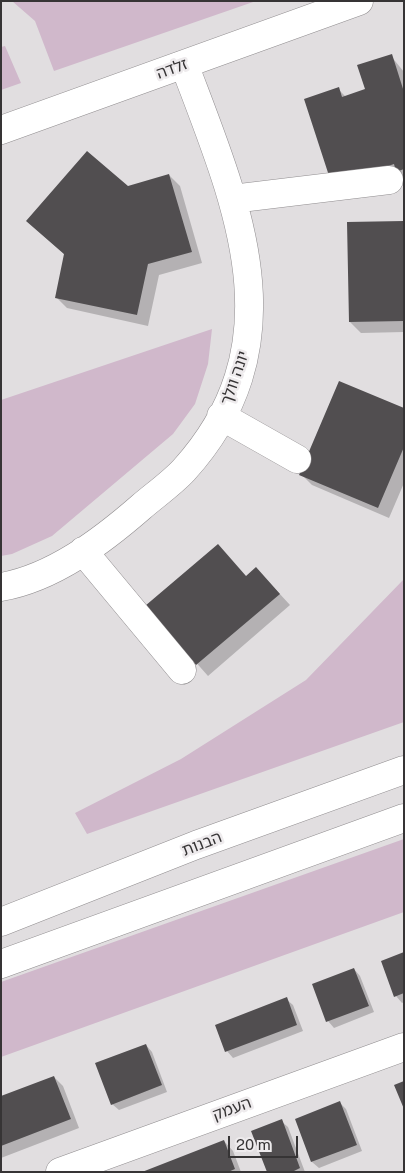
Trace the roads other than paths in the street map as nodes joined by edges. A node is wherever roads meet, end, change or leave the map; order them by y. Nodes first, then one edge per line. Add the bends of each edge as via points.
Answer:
1 (370, 1) edge
2 (352, 5) edge
3 (184, 64) junction
4 (1, 130) edge
5 (389, 180) dead end
6 (232, 199) junction
7 (221, 416) junction
8 (297, 458) dead end
9 (83, 551) junction
10 (1, 588) edge
11 (182, 670) dead end
12 (404, 770) edge
13 (404, 818) edge
14 (1, 922) edge
15 (1, 964) edge
16 (404, 1047) edge
17 (60, 1172) edge

1 - 2 street, זלדה
2 - 3 street, זלדה
3 - 4 street, זלדה
3 - 6 street, יונה וולך
5 - 6 street
6 - 7 street, יונה וולך via 247,261 250,287 248,332 243,364
7 - 8 street
7 - 9 street, יונה וולך via 209,438 184,470 126,520
9 - 10 street, יונה וולך via 51,570
9 - 11 street
12 - 14 street, הבנות
13 - 15 street
16 - 17 street, העמק

